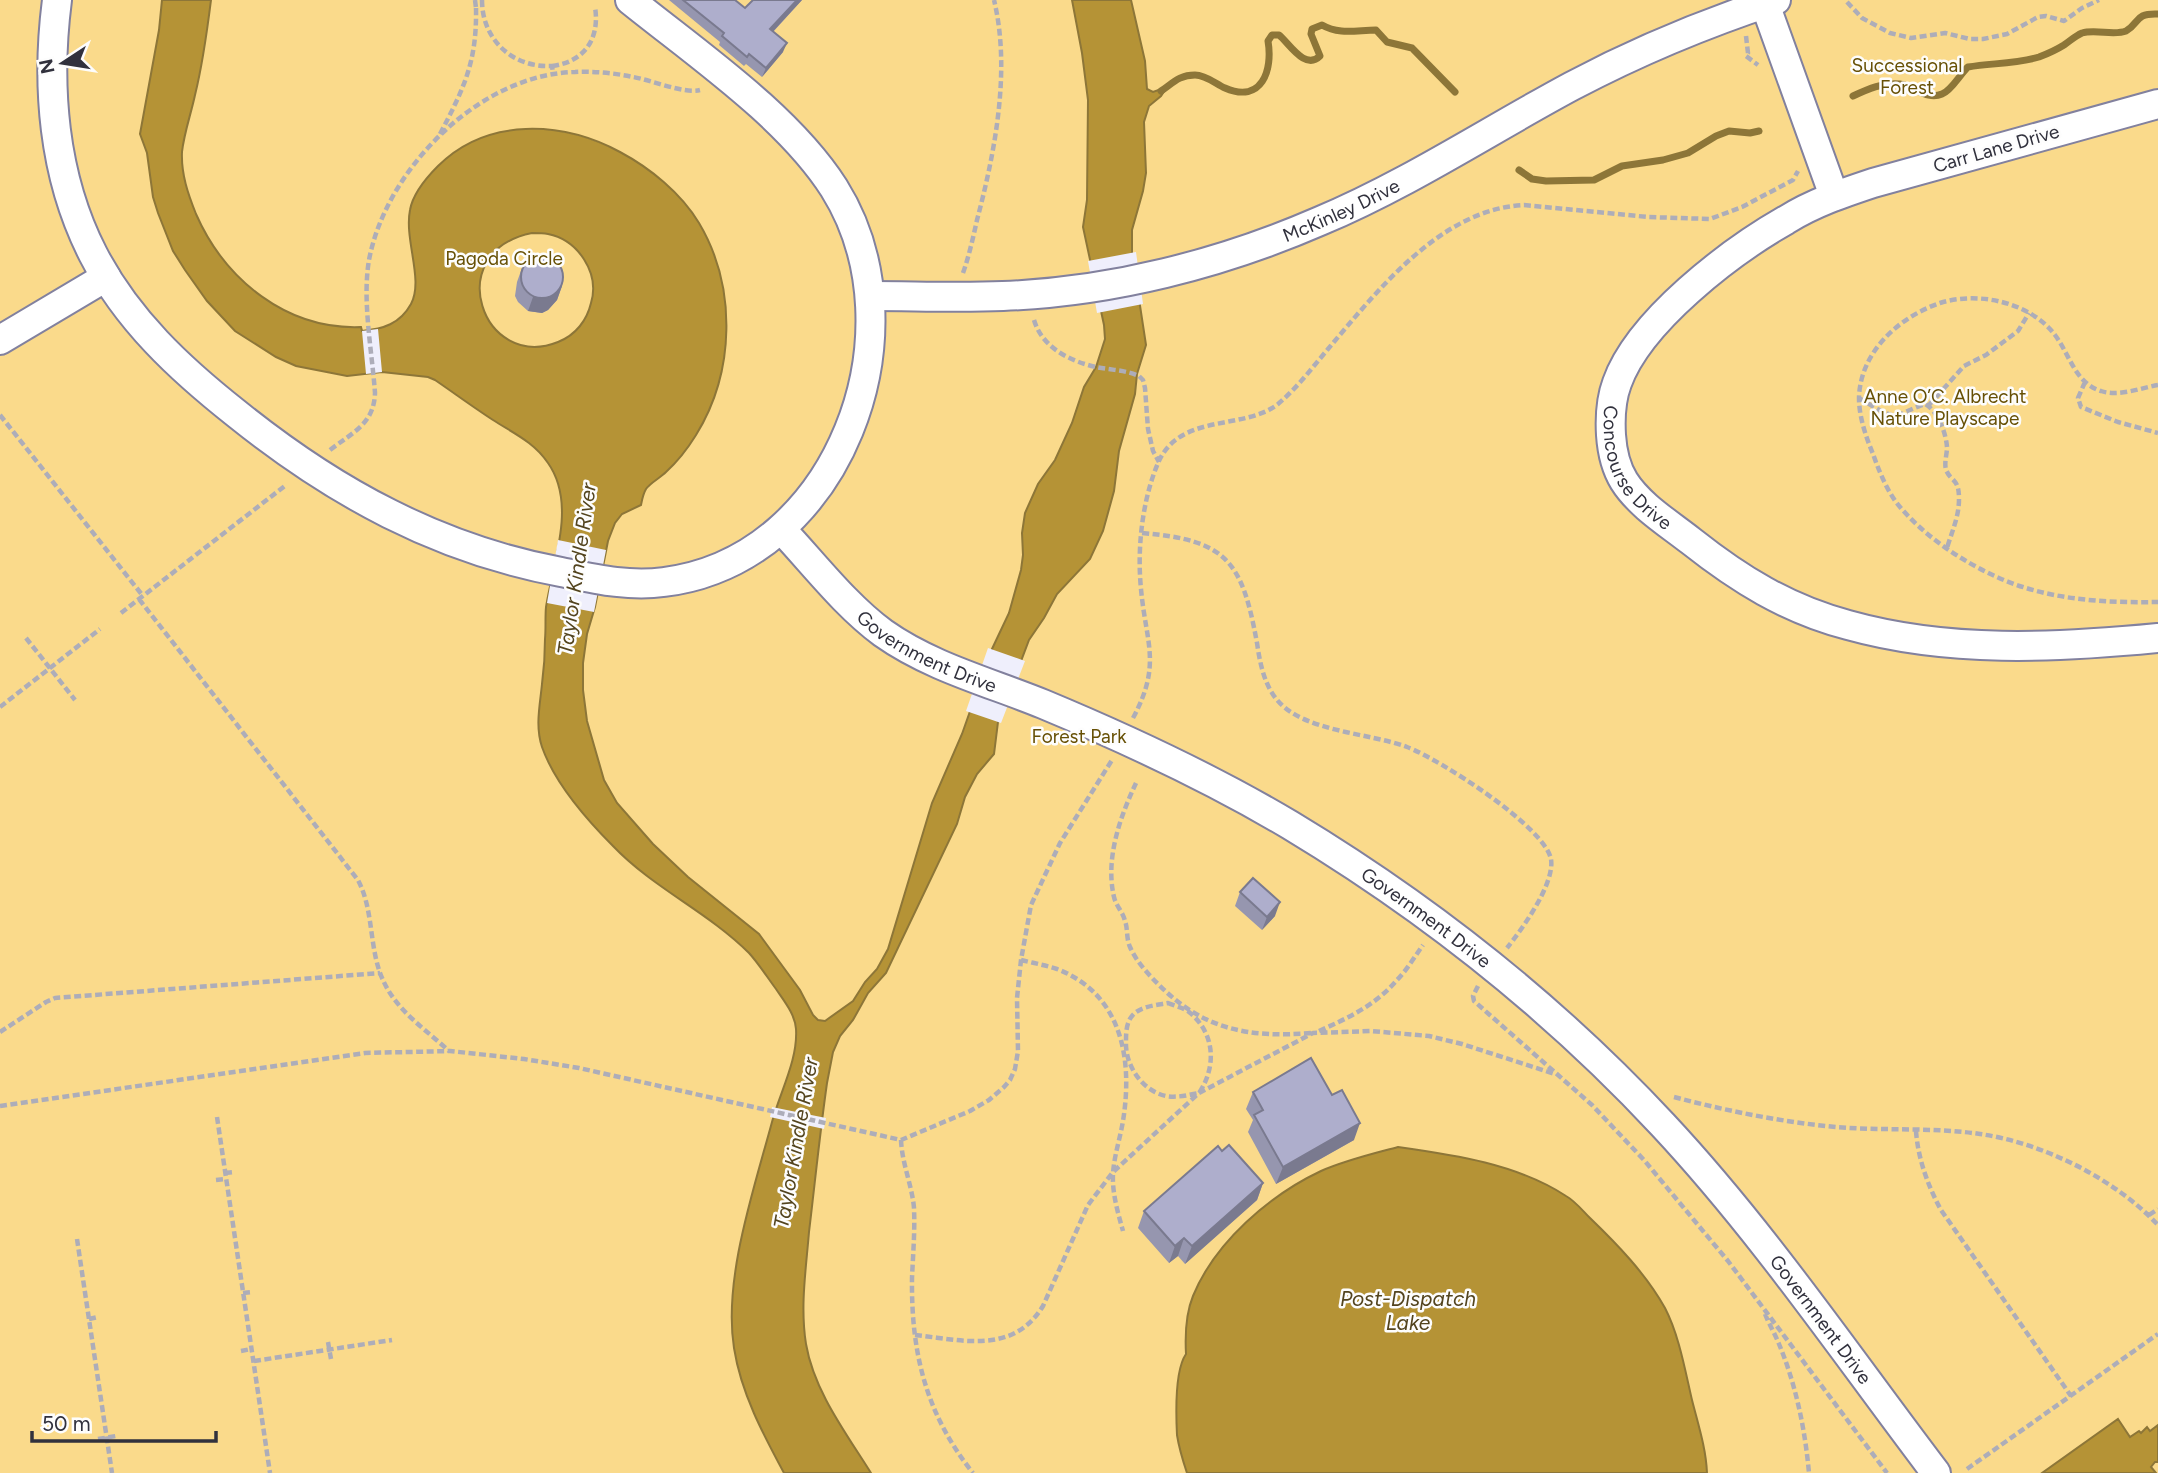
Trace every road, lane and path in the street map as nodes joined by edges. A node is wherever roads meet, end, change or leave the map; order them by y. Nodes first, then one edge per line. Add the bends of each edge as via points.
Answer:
1 (57, 0) edge
2 (475, 0) edge
3 (482, 0) edge
4 (630, 0) edge
5 (994, 0) edge
6 (2099, 0) edge
7 (1771, 2) edge
8 (1847, 2) dead end
9 (595, 7) dead end
10 (479, 8) junction
11 (552, 66) junction
12 (553, 73) junction
13 (700, 90) dead end
14 (2158, 104) edge
15 (438, 138) junction
16 (1789, 182) dead end
17 (1834, 196) junction
18 (962, 274) dead end
19 (106, 277) junction
20 (871, 296) junction
21 (2029, 313) junction
22 (1033, 318) dead end
23 (0, 340) edge
24 (2085, 382) junction
25 (2158, 385) edge
26 (1859, 398) junction
27 (1929, 405) junction
28 (0, 415) edge
29 (2158, 433) edge
30 (329, 451) dead end
31 (1158, 462) junction
32 (286, 485) dead end
33 (782, 530) junction
34 (1142, 533) junction
35 (1947, 548) junction
36 (141, 597) junction
37 (2158, 602) edge
38 (121, 613) dead end
39 (100, 629) dead end
40 (26, 638) dead end
41 (2158, 638) edge
42 (50, 668) junction
43 (75, 700) dead end
44 (0, 708) edge
45 (1135, 715) dead end
46 (1108, 768) dead end
47 (1136, 783) dead end
48 (1511, 943) dead end
49 (1424, 944) dead end
50 (1021, 960) junction
51 (380, 973) junction
52 (1478, 986) dead end
53 (1188, 1010) junction
54 (0, 1032) edge
55 (1313, 1033) junction
56 (450, 1051) junction
57 (1126, 1056) junction
58 (1556, 1074) junction
59 (1199, 1093) junction
60 (1673, 1097) dead end
61 (0, 1106) edge
62 (217, 1117) dead end
63 (1916, 1131) junction
64 (901, 1140) junction
65 (236, 1172) dead end
66 (1113, 1172) junction
67 (226, 1176) junction
68 (216, 1180) dead end
69 (2158, 1209) edge
70 (2149, 1215) junction
71 (2158, 1225) edge
72 (1123, 1231) dead end
73 (77, 1239) dead end
74 (253, 1292) dead end
75 (243, 1293) junction
76 (87, 1303) junction
77 (78, 1305) dead end
78 (1762, 1307) junction
79 (99, 1317) dead end
80 (89, 1319) junction
81 (2158, 1334) edge
82 (915, 1335) junction
83 (392, 1340) dead end
84 (328, 1342) dead end
85 (251, 1349) junction
86 (329, 1349) junction
87 (241, 1351) dead end
88 (331, 1359) dead end
89 (254, 1361) junction
90 (2071, 1396) junction
91 (116, 1436) dead end
92 (107, 1438) junction
93 (98, 1439) dead end
94 (1967, 1469) dead end
95 (112, 1473) edge
96 (270, 1473) edge
97 (973, 1473) edge
98 (1810, 1473) edge
99 (1887, 1473) edge
100 (1936, 1473) edge

1 - 19 street via 51,68 57,140 78,218
2 - 10 path
3 - 10 path
4 - 20 street via 759,104 814,162 849,217
5 - 18 path via 1000,66 994,144
6 - 8 path via 2064,22 2038,17 2007,34 1970,39 1945,33 1911,38 1890,33 1862,18
7 - 17 street
7 - 20 street, McKinley Drive via 1663,41 1380,192 1265,243 1209,261 1087,287 1003,296
9 - 11 path via 596,30 589,46 576,58
10 - 11 path via 491,35 506,53 525,63
10 - 15 path via 470,68
11 - 12 path
12 - 13 path via 630,76
12 - 15 path via 487,98
14 - 17 street, Carr Lane Drive
15 - 30 path via 395,190 369,262 375,401 371,415
16 - 31 path via 1742,208 1710,219 1524,205 1471,217 1392,278 1276,405 1193,431 1173,443
17 - 41 street, Concourse Drive via 1787,219 1725,261 1661,317 1639,344 1617,384 1612,405 1611,444 1624,480 1656,513 1737,575 1790,604 1847,625 1916,639 1992,646
19 - 23 street
19 - 33 street via 129,311 174,361 258,431 349,494 491,556 617,583 658,583 703,575 744,556
20 - 33 street via 867,365 845,442 826,475
21 - 24 path via 2056,337
21 - 26 path via 1970,298 1942,303 1904,320 1877,347
21 - 27 path via 2018,331 1964,366
22 - 31 path via 1047,342 1063,355 1143,380
24 - 25 path via 2110,393
24 - 29 path via 2078,398 2081,407
26 - 27 path via 1897,417
26 - 35 path via 1867,440 1889,490 1913,520
27 - 35 path via 1946,439 1946,468 1959,488 1958,514
28 - 36 path
31 - 34 path
32 - 36 path
33 - 100 street, Government Drive via 854,607 911,650 1136,744 1288,824 1411,903 1502,975 1623,1084 1699,1164
34 - 45 path via 1141,592 1151,656 1150,674
34 - 48 path via 1200,543 1229,561 1244,587 1270,691 1289,711 1315,723 1408,747 1434,760 1506,809 1542,842 1551,869 1541,895
35 - 37 path via 1996,577 2048,593 2082,600
36 - 38 path
36 - 51 path via 358,880 368,906
39 - 42 path
40 - 42 path
42 - 43 path
42 - 44 path
46 - 50 path via 1045,873 1031,905
47 - 53 path via 1118,829 1114,897 1136,958
49 - 55 path via 1380,998
50 - 57 path via 1057,969 1100,997
50 - 64 path via 1018,1051 1010,1080 970,1111
51 - 54 path via 55,998
51 - 56 path via 397,1004
52 - 58 path via 1474,1001
53 - 55 path via 1235,1031
53 - 57 path via 1168,1003 1132,1016 1126,1027
53 - 59 path via 1207,1035 1212,1056
55 - 58 path via 1371,1031 1429,1037
55 - 59 path
56 - 61 path via 365,1053
56 - 64 path via 579,1068
57 - 59 path via 1152,1091 1176,1097
57 - 66 path via 1123,1121
58 - 78 path via 1644,1160
59 - 66 path
60 - 63 path via 1798,1122
62 - 67 path
63 - 70 path via 1982,1134 2042,1151 2105,1181
63 - 90 path via 1923,1167 1941,1210
64 - 82 path via 913,1192
65 - 67 path
66 - 72 path
66 - 82 path via 1088,1205 1036,1317 1010,1335 975,1343
67 - 68 path
67 - 75 path
69 - 70 path
70 - 71 path
73 - 76 path
74 - 75 path
75 - 85 path
76 - 77 path
76 - 80 path
78 - 98 path via 1793,1385
78 - 99 path
79 - 80 path
80 - 92 path
81 - 90 path
82 - 97 path via 928,1395 940,1425
83 - 86 path
84 - 86 path
85 - 87 path
85 - 89 path
86 - 88 path
86 - 89 path
89 - 96 path
90 - 94 path
91 - 92 path
92 - 93 path
92 - 95 path

